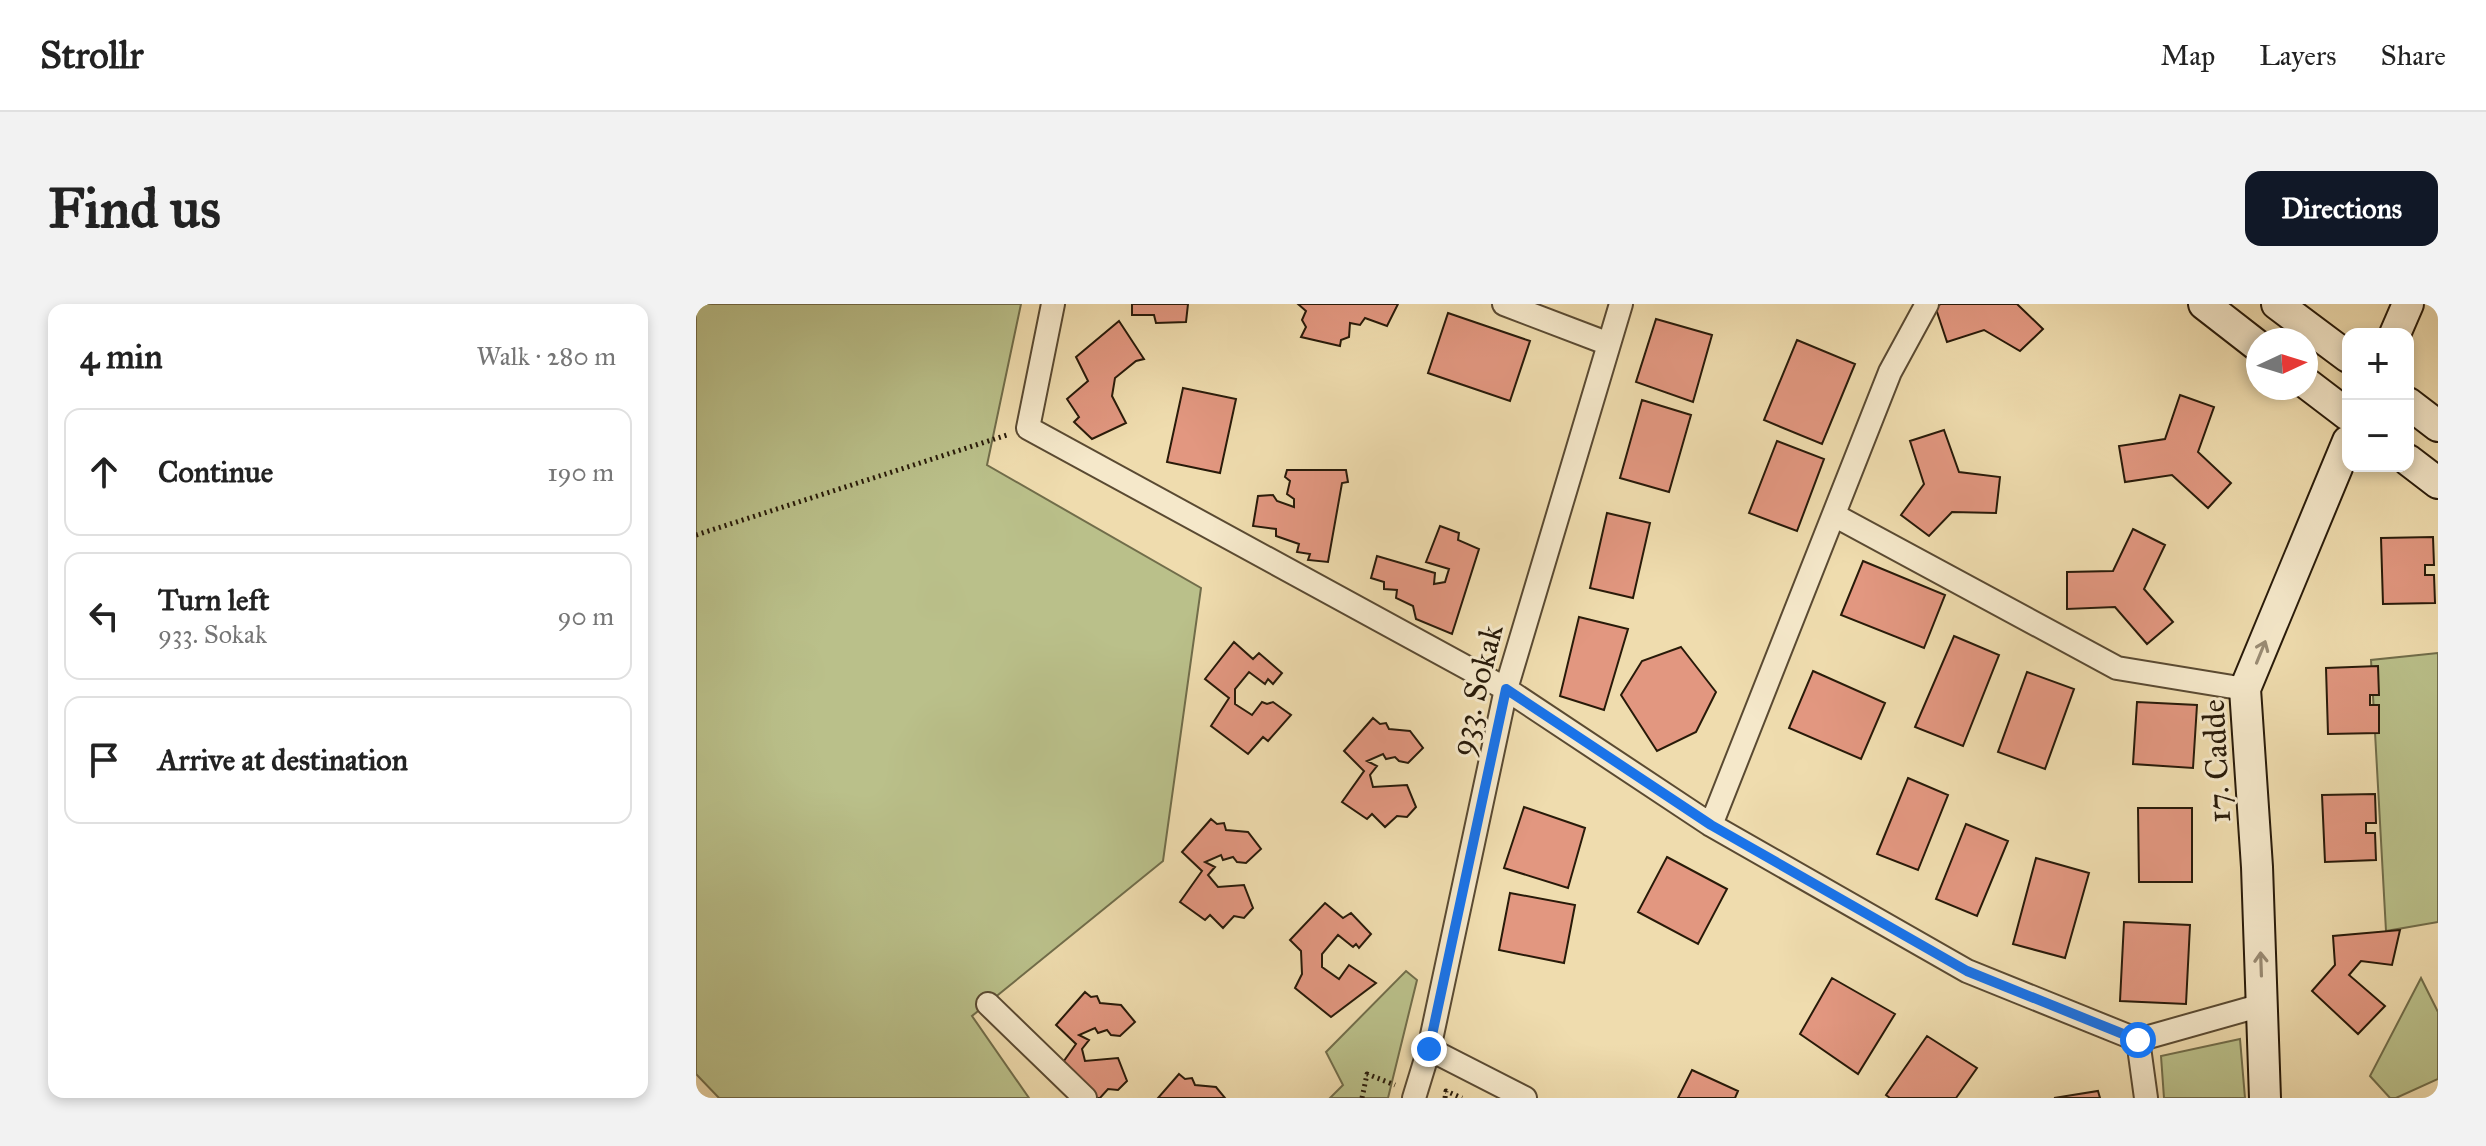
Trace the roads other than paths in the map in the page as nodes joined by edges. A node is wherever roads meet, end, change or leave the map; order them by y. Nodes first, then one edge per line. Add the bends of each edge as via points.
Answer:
1 (1053, 304) edge
2 (1504, 304) edge
3 (1621, 304) edge
4 (1927, 304) edge
5 (2204, 304) edge
6 (2277, 304) edge
7 (2408, 304) edge
8 (2398, 328) edge
9 (2246, 337) edge
10 (1609, 344) junction
11 (2342, 353) edge
12 (2318, 392) edge
13 (2414, 408) edge
14 (2342, 410) edge
15 (2438, 426) edge
16 (2342, 455) edge
17 (2414, 465) edge
18 (2438, 483) edge
19 (1834, 515) junction
20 (1506, 689) junction
21 (2245, 689) junction
22 (1711, 825) junction
23 (988, 1004) dead end
24 (2262, 1005) junction
25 (2138, 1040) junction
26 (1429, 1049) junction
27 (1415, 1095) edge
28 (1085, 1098) edge
29 (1525, 1098) edge
30 (2146, 1098) edge
31 (2265, 1098) edge

1 - 20 street via 1028,428
2 - 10 street
3 - 10 street, 933. Sokak
4 - 19 street via 1890,372
5 - 9 main road
6 - 11 main road
7 - 8 main road
10 - 20 street, 933. Sokak
12 - 14 main road
13 - 15 main road
21 -> 16 main road, 17. Cadde
17 - 18 main road
19 - 21 street via 2117,668
19 - 22 street
20 - 22 street
20 - 26 street, 933. Sokak
24 -> 21 main road, 17. Cadde
22 - 25 street via 1967,971
23 - 28 street
24 - 25 street
24 - 31 main road, 17. Cadde
25 - 30 street
26 - 27 street, 933. Sokak
26 - 29 street

